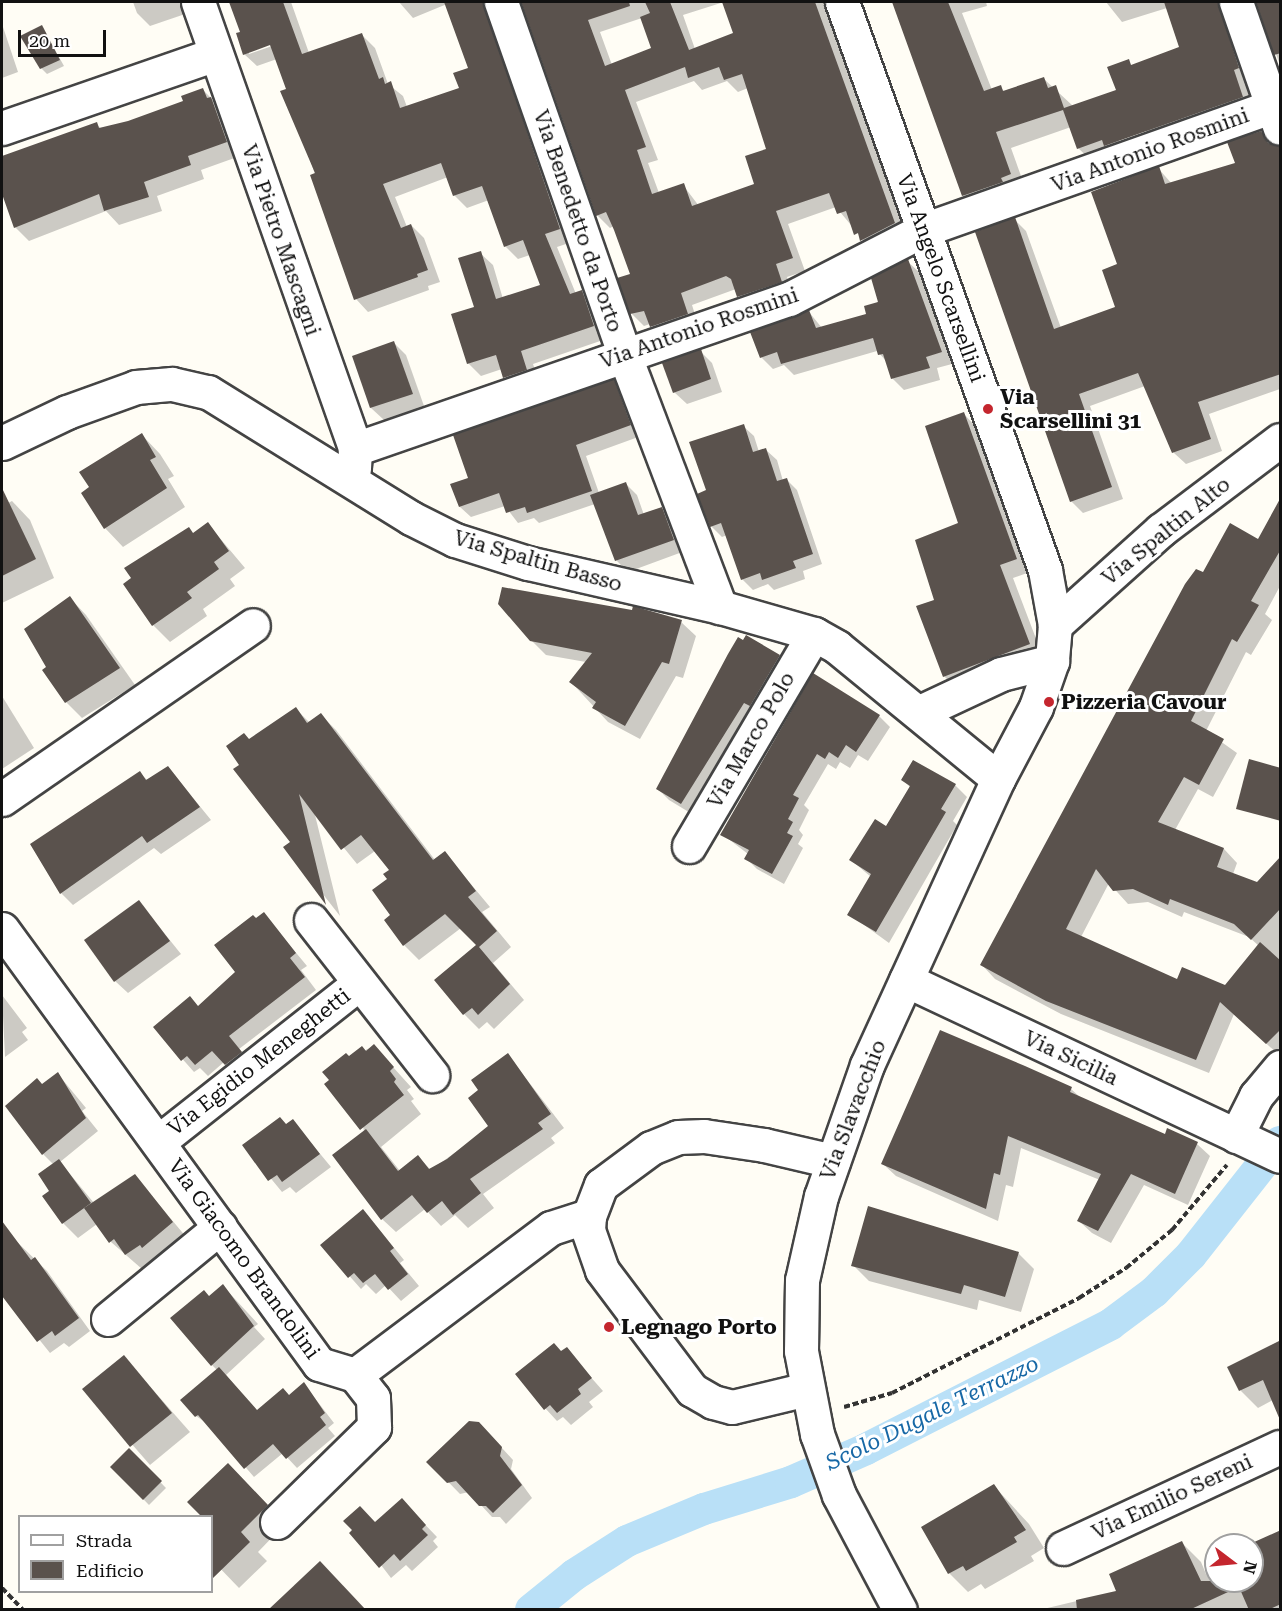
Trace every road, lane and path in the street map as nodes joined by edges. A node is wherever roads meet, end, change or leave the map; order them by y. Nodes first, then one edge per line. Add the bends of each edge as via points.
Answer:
1 (198, 2) edge
2 (501, 2) edge
3 (842, 2) edge
4 (1236, 2) edge
5 (216, 54) junction
6 (1277, 117) edge
7 (2, 128) edge
8 (924, 230) junction
9 (624, 354) junction
10 (1281, 441) edge
11 (2, 443) edge
12 (354, 464) junction
13 (720, 608) junction
14 (1055, 624) junction
15 (253, 625) dead end
16 (813, 634) junction
17 (1052, 661) junction
18 (920, 712) junction
19 (998, 779) junction
20 (2, 799) edge
21 (689, 846) dead end
22 (311, 920) dead end
23 (2, 929) edge
24 (906, 980) junction
25 (359, 983) junction
26 (1281, 1067) edge
27 (432, 1075) dead end
28 (158, 1142) junction
29 (1254, 1144) edge
30 (833, 1161) junction
31 (589, 1216) junction
32 (220, 1227) junction
33 (108, 1319) dead end
34 (355, 1376) junction
35 (807, 1389) junction
36 (826, 1423) junction
37 (1281, 1447) edge
38 (277, 1522) dead end
39 (1063, 1548) dead end
40 (2, 1588) edge
41 (23, 1610) edge
42 (900, 1610) edge

1 - 5 street, Via Pietro Mascagni
2 - 9 street, Via Benedetto da Porto
3 - 8 street, Via Angelo Scarsellini
4 - 6 street
5 - 7 street
5 - 12 street, Via Pietro Mascagni
6 - 8 street, Via Antonio Rosmini
8 - 9 street, Via Antonio Rosmini via 789,299
8 - 14 street, Via Angelo Scarsellini via 1046,570
9 - 12 street, Via Antonio Rosmini
9 - 13 street, Via Benedetto da Porto
10 - 14 street, Via Spaltin Alto via 1161,530
11 - 12 street, Via Spaltin Basso via 104,396 136,387 172,384 208,392
12 - 13 street, Via Spaltin Basso via 411,518 455,540 528,563
13 - 16 street, Via Spaltin Basso
14 - 17 street, Via Slavacchio
15 - 20 street
16 - 18 street, Via Spaltin Basso via 837,647
16 - 21 street, Via Marco Polo
17 - 18 street via 1001,674
17 - 19 street, Via Slavacchio via 1036,707
18 - 19 street, Via Spaltin Basso
19 - 24 street, Via Slavacchio
22 - 25 street, Via Egidio Meneghetti
23 - 28 street, Via Giacomo Brandolini
24 - 29 street, Via Sicilia
24 - 30 street, Via Slavacchio via 867,1065
25 - 27 street, Via Egidio Meneghetti
25 - 28 street, Via Egidio Meneghetti
26 - 29 street via 1256,1095
28 - 32 street, Via Giacomo Brandolini
29 - 36 path via 1172,1230 1126,1269 1079,1298
30 - 31 street via 764,1145 704,1136 678,1137 651,1148 601,1185
30 - 35 street, Via Slavacchio via 802,1280 801,1351
31 - 34 street via 551,1228
31 - 35 street via 588,1230 602,1270 692,1390 732,1407
32 - 33 street
32 - 34 street, Via Giacomo Brandolini via 319,1364
34 - 38 street via 373,1398 374,1427
35 - 36 street, Via Slavacchio
36 - 42 street, Via Slavacchio via 839,1495
37 - 39 street, Via Emilio Sereni
40 - 41 path

